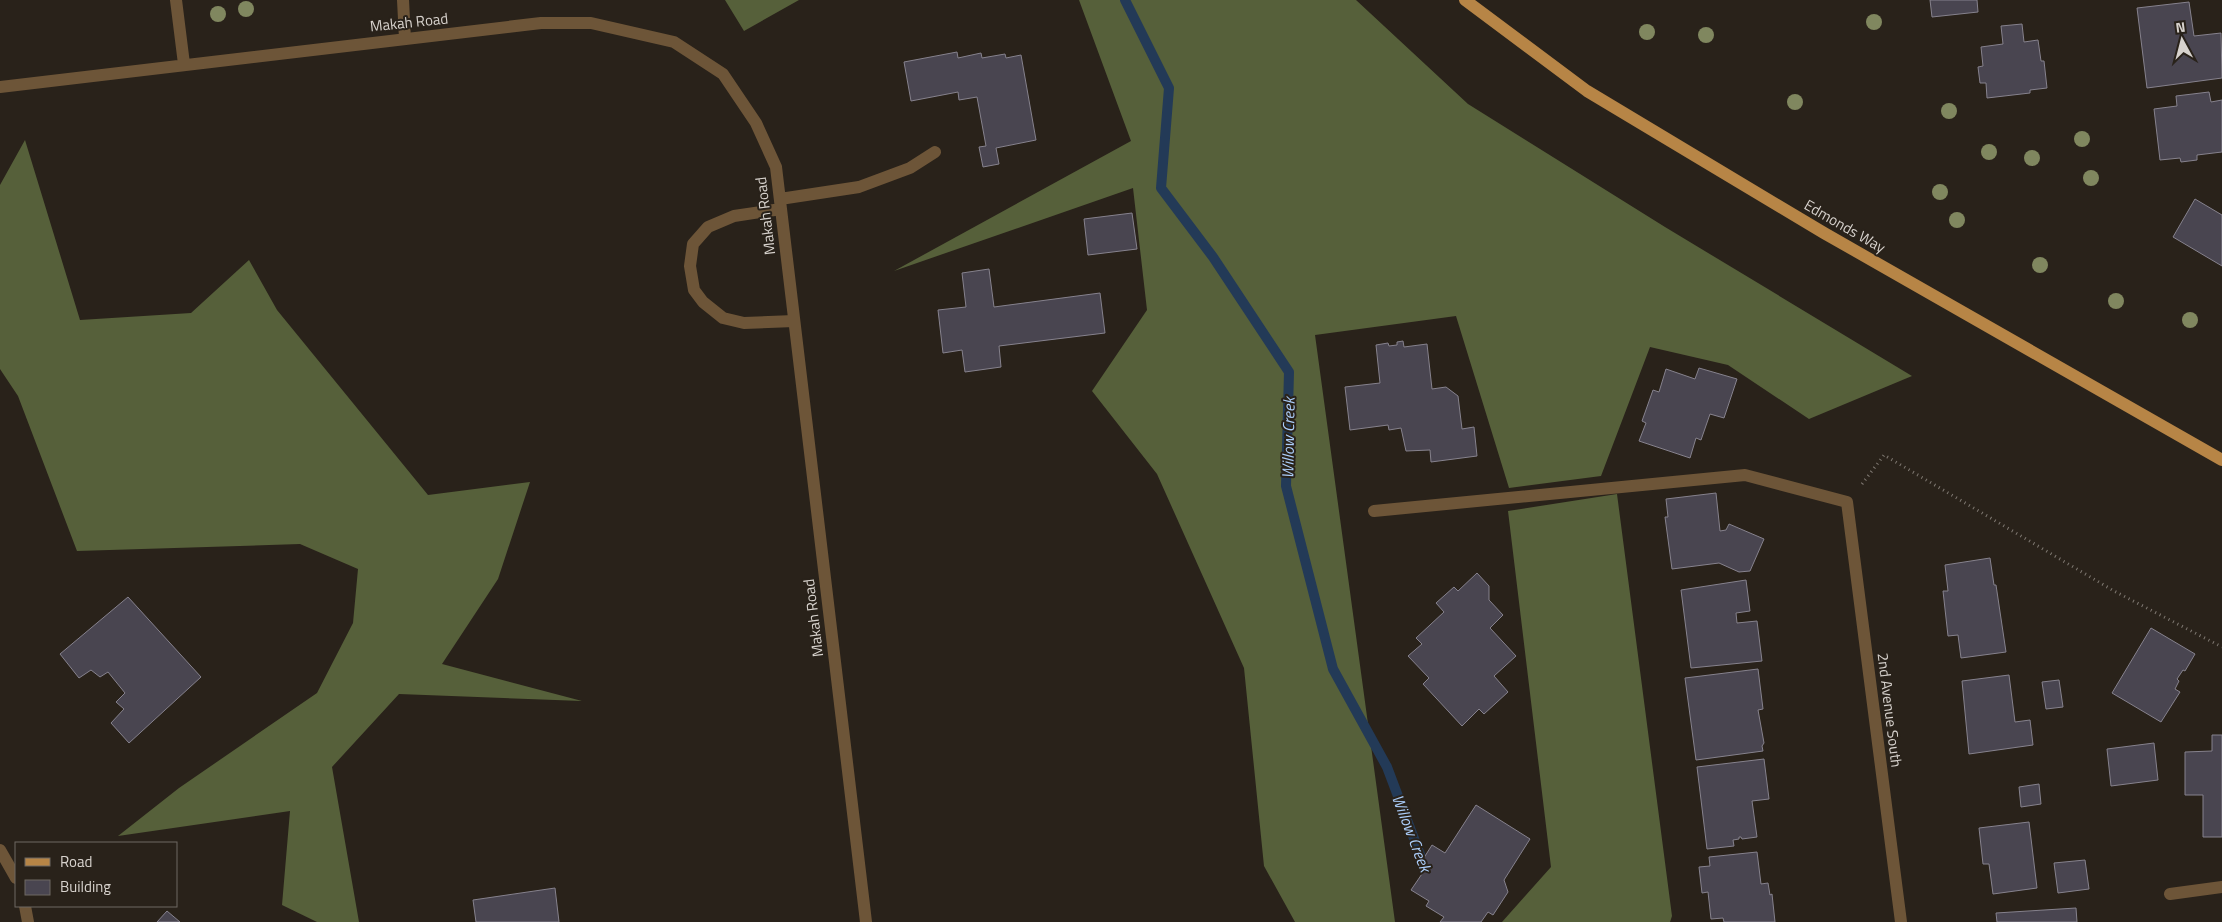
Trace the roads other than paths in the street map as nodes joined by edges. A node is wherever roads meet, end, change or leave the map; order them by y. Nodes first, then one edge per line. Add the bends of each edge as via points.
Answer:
1 (176, 0) edge
2 (403, 0) edge
3 (1465, 0) edge
4 (405, 39) junction
5 (184, 64) junction
6 (0, 87) edge
7 (935, 152) dead end
8 (780, 204) junction
9 (794, 321) junction
10 (2222, 460) edge
11 (1374, 511) dead end
12 (0, 850) edge
13 (15, 876) edge
14 (2222, 887) edge
15 (2170, 894) dead end
16 (25, 907) edge
17 (28, 922) edge
18 (866, 922) edge
19 (1901, 922) edge

1 - 5 street
2 - 4 street
3 - 10 main road, Edmonds Way via 1587,92 1824,233
4 - 5 street, Makah Road
4 - 8 street, Makah Road via 541,23 590,23 674,42 724,74 744,103 776,167
5 - 6 street, Makah Road
7 - 8 street via 910,168 858,187
8 - 9 street, Makah Road
8 - 9 street via 734,216 708,227 693,244 690,266 694,290 723,318 744,323
9 - 18 street, Makah Road
11 - 19 street, 2nd Avenue South via 1745,475 1847,502
12 - 13 street
14 - 15 street
16 - 17 street

